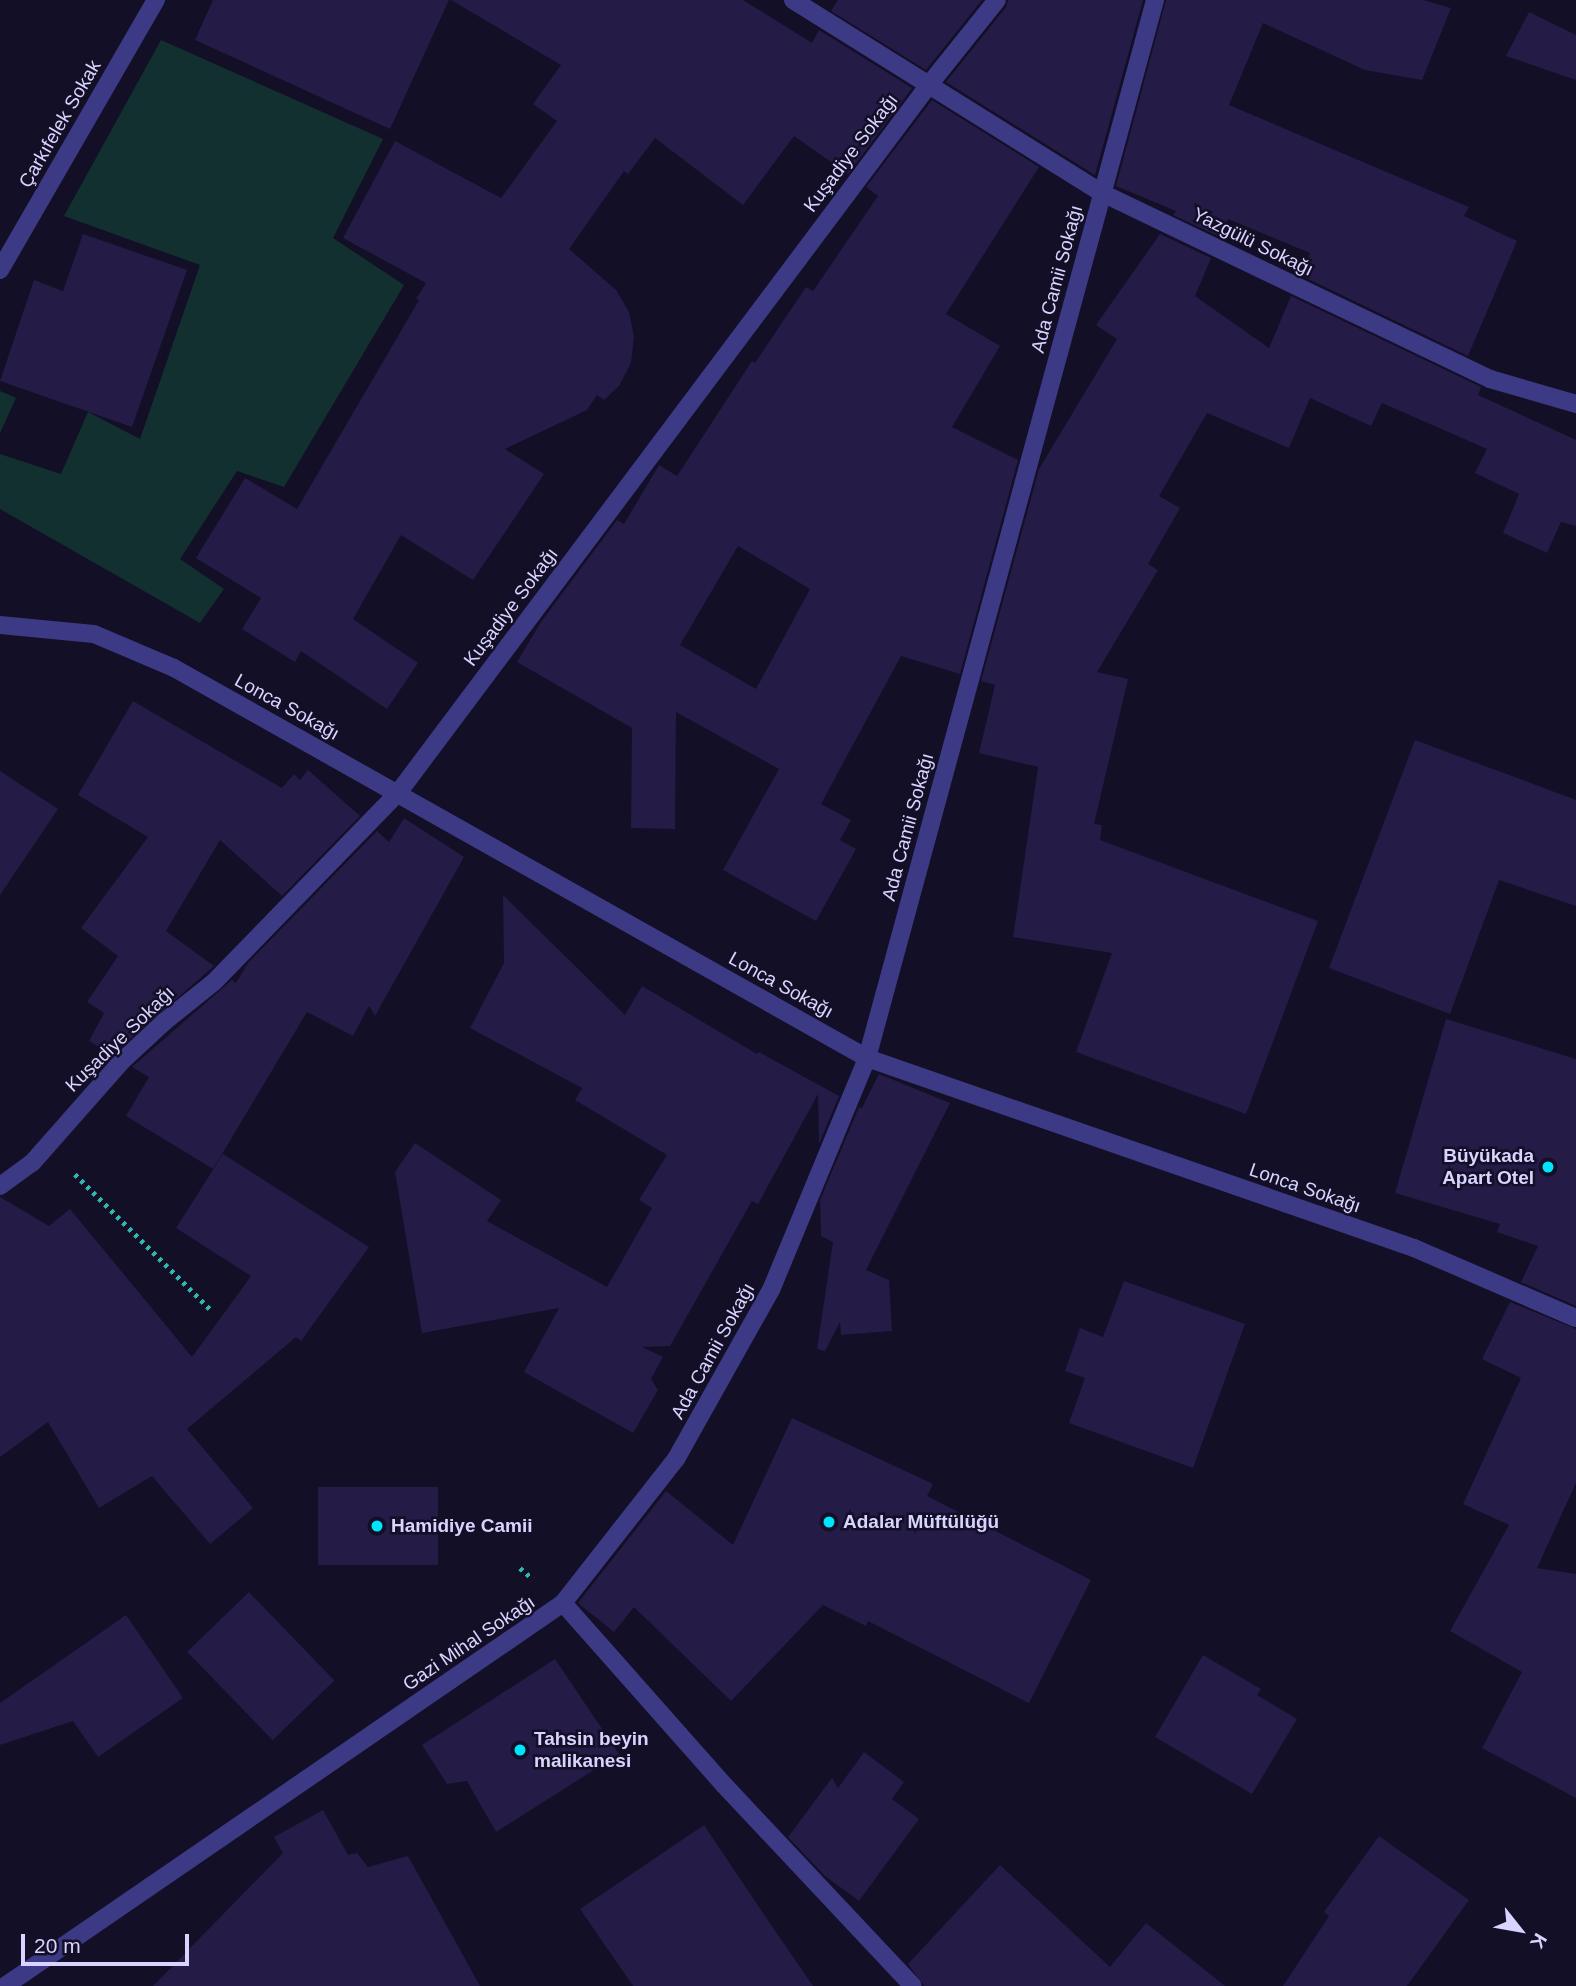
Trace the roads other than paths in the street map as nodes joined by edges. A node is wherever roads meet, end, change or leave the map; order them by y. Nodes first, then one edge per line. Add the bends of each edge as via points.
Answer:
1 (156, 0) edge
2 (793, 0) edge
3 (998, 0) edge
4 (1155, 0) edge
5 (928, 86) junction
6 (1102, 193) junction
7 (0, 270) edge
8 (1576, 404) edge
9 (0, 625) edge
10 (398, 793) junction
11 (867, 1058) junction
12 (0, 1186) edge
13 (1576, 1318) edge
14 (564, 1603) junction
15 (5, 1986) edge
16 (913, 1986) edge

1 - 7 street, Çarkıfelek Sokak
2 - 5 street, Yazgülü Sokağı
3 - 5 street, Kuşadiye Sokağı
4 - 6 street, Ada Camii Sokağı
5 - 6 street, Yazgülü Sokağı
5 - 10 street, Kuşadiye Sokağı
6 - 8 street, Yazgülü Sokağı via 1490,379
6 - 11 street, Ada Camii Sokağı
9 - 10 street, Lonca Sokağı via 94,634 174,668
10 - 11 street, Lonca Sokağı
10 - 12 street, Kuşadiye Sokağı via 214,982 121,1062 32,1163
11 - 13 street, Lonca Sokağı via 1414,1248
11 - 14 street, Ada Camii Sokağı via 764,1303 676,1459
14 - 15 street, Gazi Mihal Sokağı
14 - 16 street, Gazi Mihal Sokağı via 725,1786

